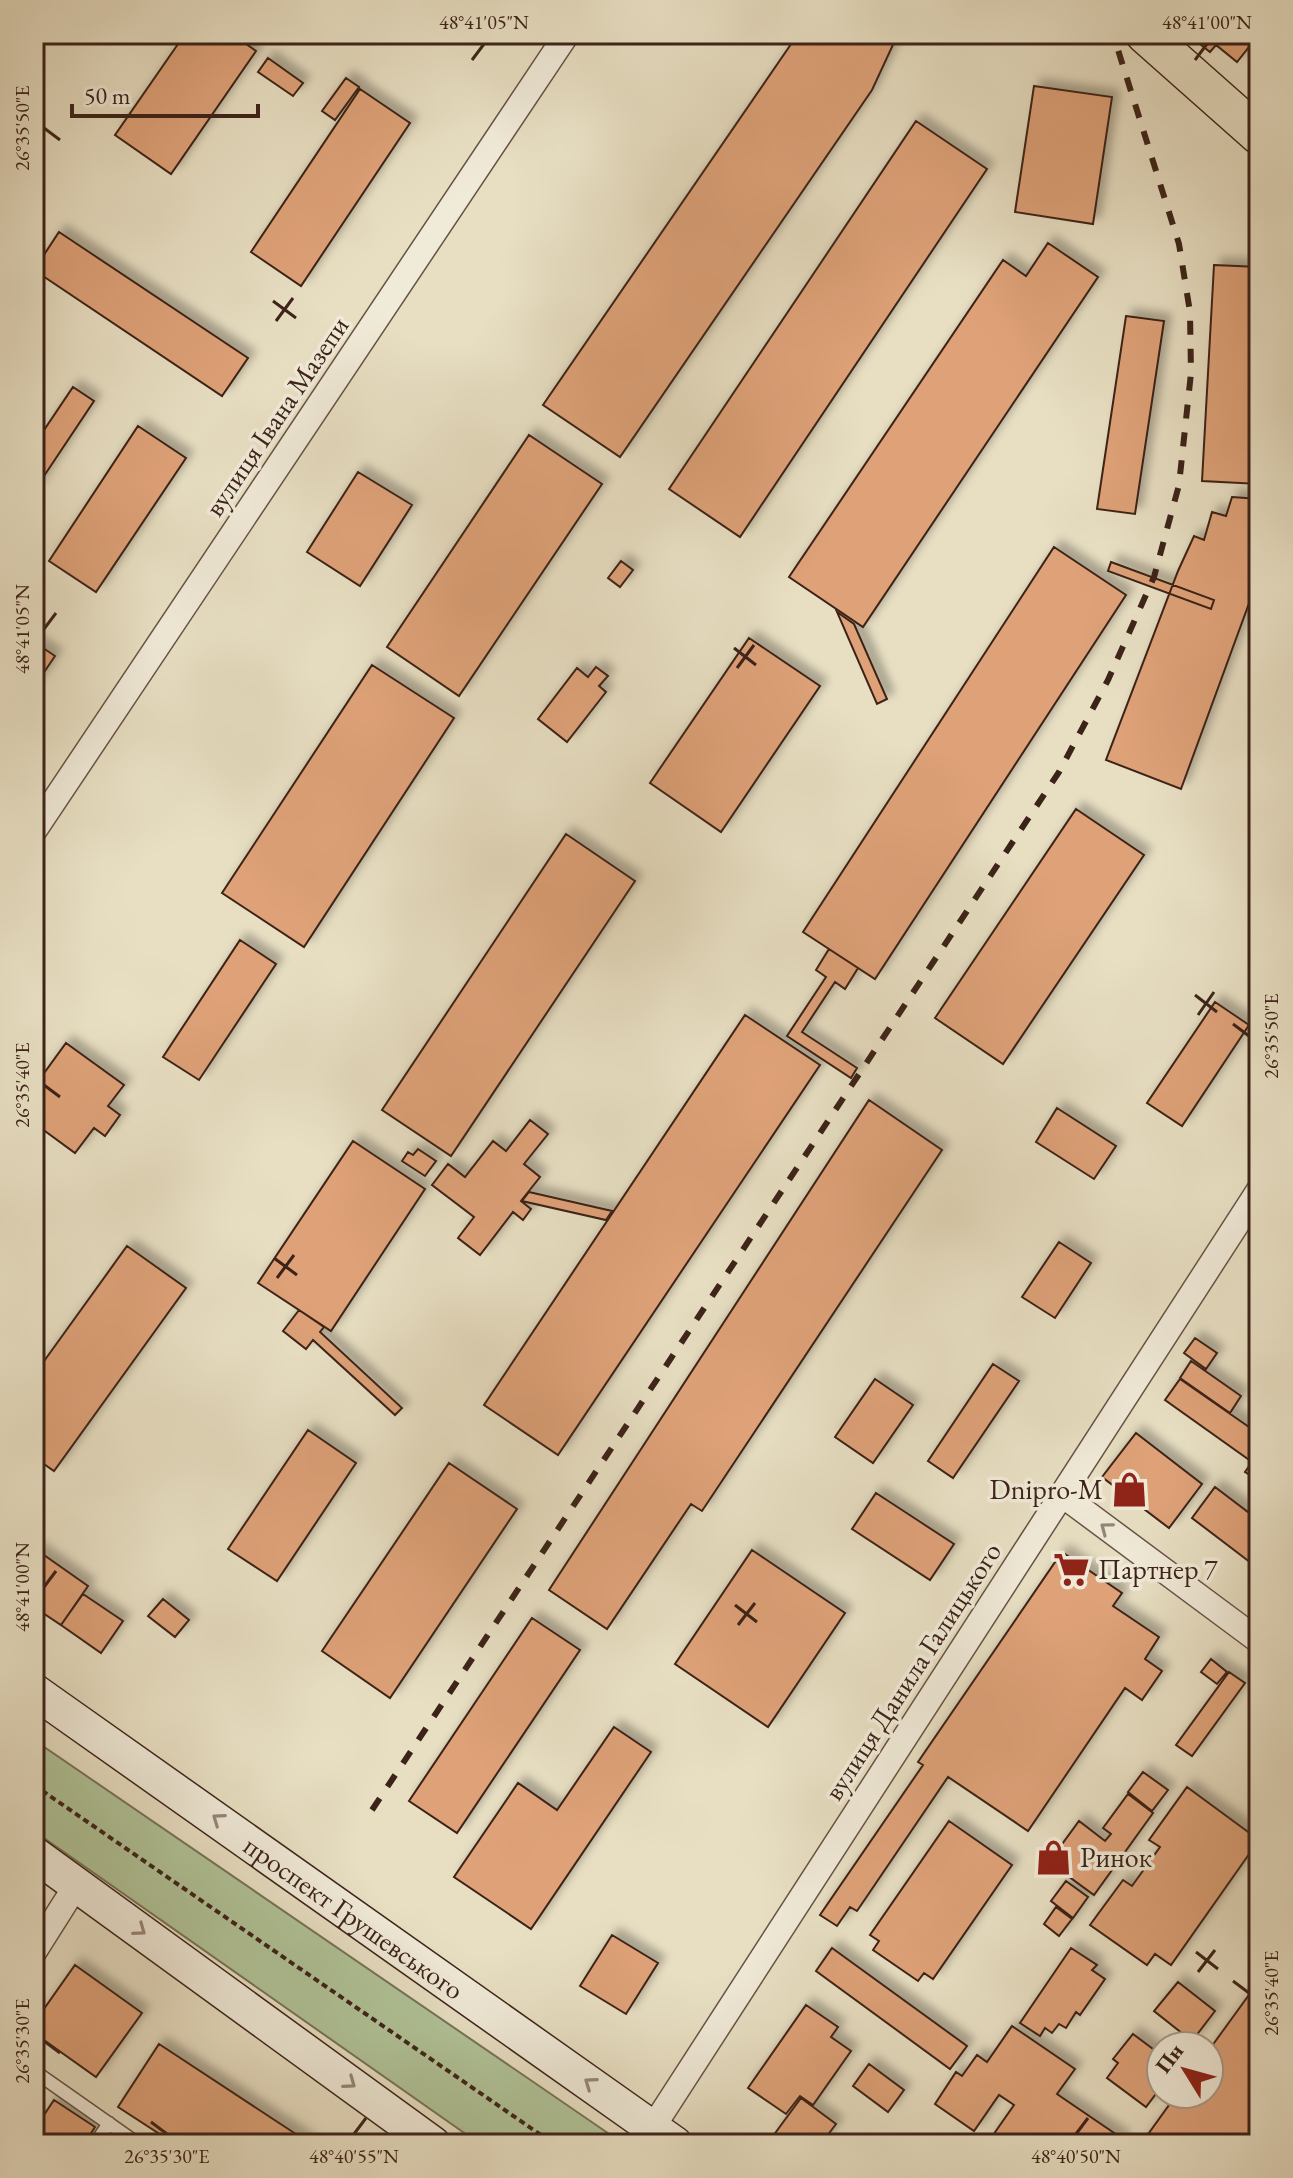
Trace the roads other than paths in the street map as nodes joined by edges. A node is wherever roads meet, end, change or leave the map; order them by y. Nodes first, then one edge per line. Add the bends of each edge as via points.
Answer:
1 (567, 34) edge
2 (1145, 34) edge
3 (1259, 135) edge
4 (34, 831) edge
5 (1259, 1190) edge
6 (1061, 1494) junction
7 (1259, 1641) edge
8 (34, 1691) edge
9 (34, 1854) edge
10 (77, 1884) junction
11 (34, 1952) edge
12 (34, 2071) edge
13 (109, 2123) junction
14 (657, 2139) edge
15 (95, 2144) edge
16 (138, 2144) edge
17 (433, 2144) edge

1 - 4 street, вулиця Івана Мазепи
2 - 3 main road
5 - 6 street, вулиця Данила Галицького
7 -> 6 street
6 - 14 street, вулиця Данила Галицького
14 -> 8 main road, проспект Грушевського
9 - 10 main road
10 - 11 street
10 -> 17 main road
12 - 13 lane
13 - 15 lane
13 - 16 lane

